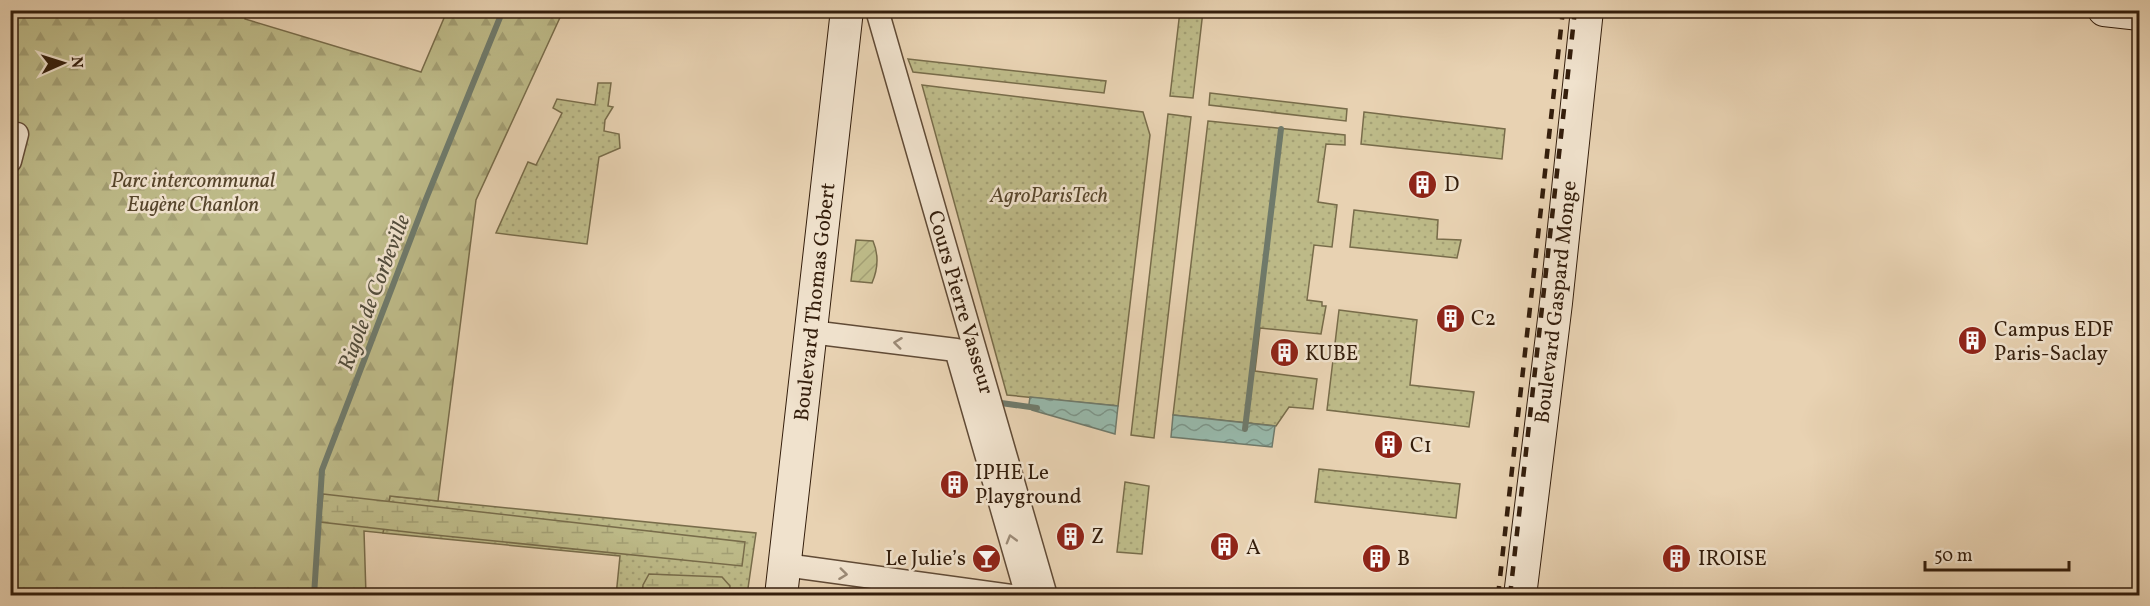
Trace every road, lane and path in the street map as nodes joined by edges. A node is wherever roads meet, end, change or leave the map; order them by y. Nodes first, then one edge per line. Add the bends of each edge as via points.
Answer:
1 (847, 10) edge
2 (877, 10) edge
3 (1587, 10) edge
4 (2104, 10) edge
5 (2139, 14) edge
6 (17, 134) dead end
7 (10, 161) edge
8 (811, 332) junction
9 (785, 565) junction
10 (781, 596) edge
11 (1011, 596) edge
12 (1027, 596) edge
13 (1046, 596) edge
14 (1520, 596) edge

1 - 8 street, Boulevard Thomas Gobert
2 - 13 street, Cours Pierre Vasseur
3 - 14 street, Boulevard Gaspard Monge
4 - 5 street
6 - 7 street
8 - 9 street, Boulevard Thomas Gobert
12 -> 8 street via 956,350
9 - 10 street, Boulevard Thomas Gobert
9 -> 11 street

